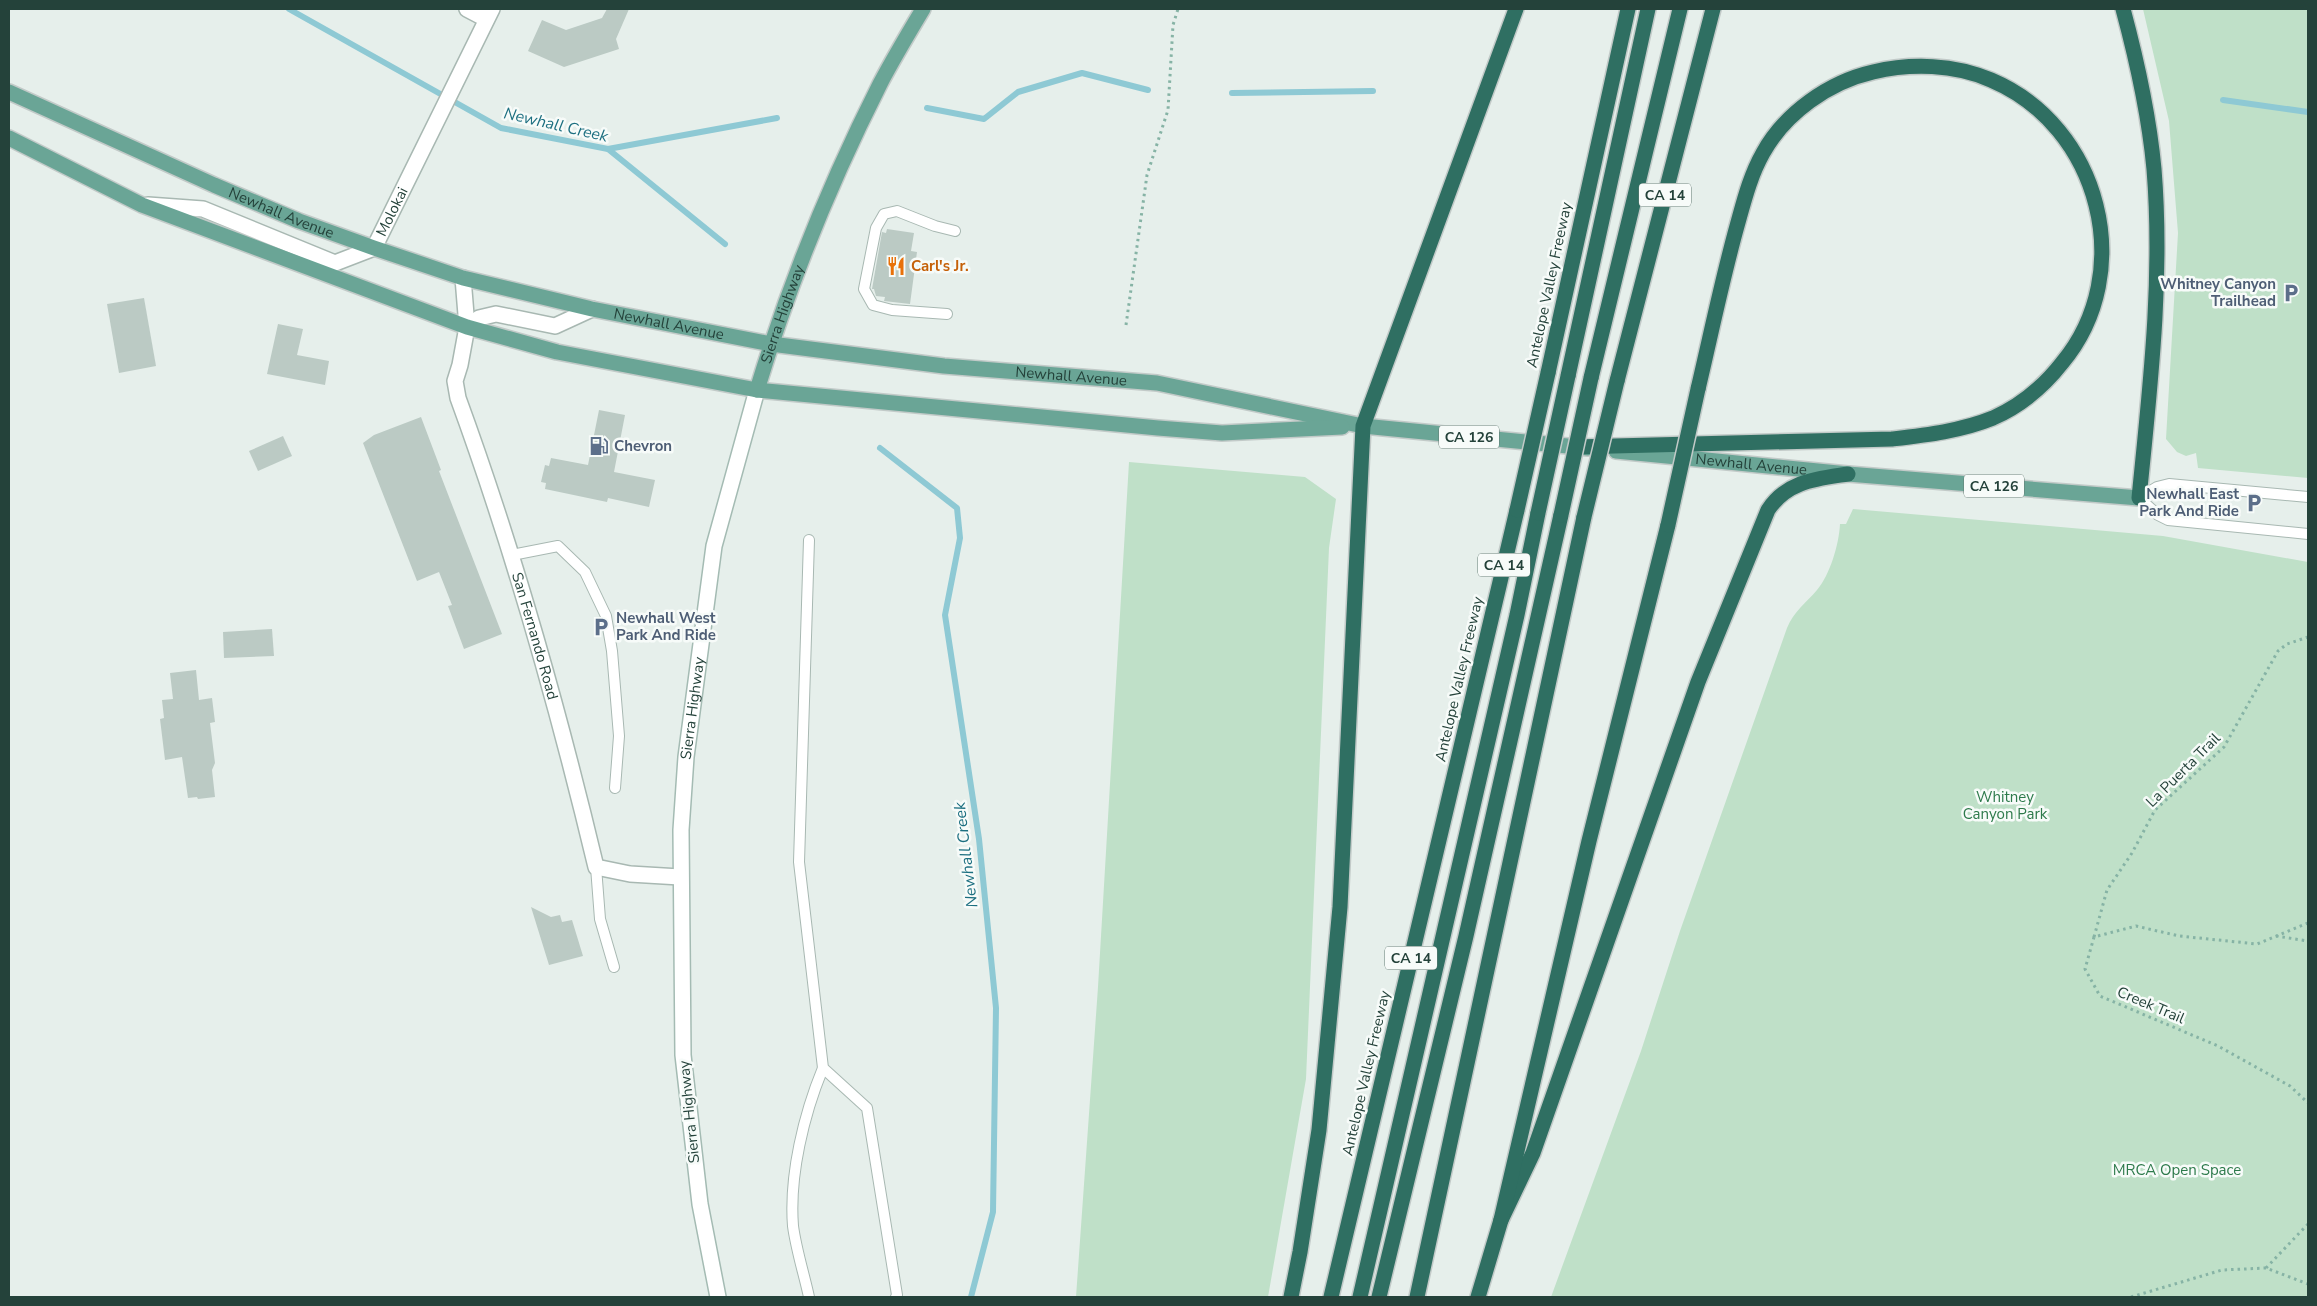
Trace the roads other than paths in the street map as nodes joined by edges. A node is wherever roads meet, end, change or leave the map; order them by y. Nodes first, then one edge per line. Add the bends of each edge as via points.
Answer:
1 (467, 9) edge
2 (923, 9) edge
3 (1516, 9) edge
4 (1628, 9) edge
5 (1648, 9) edge
6 (1680, 9) edge
7 (1713, 9) edge
8 (2124, 9) edge
9 (489, 14) edge
10 (9, 92) edge
11 (9, 138) edge
12 (142, 205) junction
13 (955, 231) dead end
14 (374, 248) junction
15 (463, 278) junction
16 (592, 309) junction
17 (947, 314) dead end
18 (467, 327) junction
19 (771, 344) junction
20 (758, 390) junction
21 (1364, 426) junction
22 (1575, 447) junction
23 (1848, 474) junction
24 (2308, 497) edge
25 (2140, 498) junction
26 (2308, 534) edge
27 (809, 540) dead end
28 (512, 556) junction
29 (615, 788) dead end
30 (596, 867) junction
31 (680, 877) junction
32 (614, 967) dead end
33 (823, 1068) junction
34 (1501, 1220) junction
35 (718, 1297) edge
36 (809, 1297) edge
37 (896, 1297) edge
38 (1291, 1297) edge
39 (1331, 1297) edge
40 (1360, 1297) edge
41 (1379, 1297) edge
42 (1417, 1297) edge
43 (1478, 1297) edge

1 - 9 street
2 - 19 main road, Sierra Highway via 880,83 840,167 794,277
3 - 21 highway
4 - 39 highway, Antelope Valley Freeway / CA 14, bridge via 1517,510
5 - 40 highway, bridge via 1517,615
6 - 41 highway, bridge via 1591,378 1466,936
7 - 42 highway, CA 14, bridge via 1584,517
8 - 25 highway via 2148,123 2157,214 2157,304
9 - 14 street, Molokai
10 - 14 main road, Newhall Avenue via 214,185
11 - 12 main road, Newhall Avenue
12 - 14 street, Molokai via 203,209 335,263
12 - 18 main road, Newhall Avenue
13 - 17 lane via 897,211 884,214 876,228 864,289 873,305 892,310
14 - 15 main road, Newhall Avenue
15 - 16 main road, Newhall Avenue
15 - 18 street, San Fernando Road
16 - 18 street via 555,326 496,314 479,318
16 - 19 main road, Newhall Avenue
18 - 20 main road, Newhall Avenue via 602,362
18 - 28 street, San Fernando Road via 455,380 458,398
19 - 20 main road, Sierra Highway
19 - 21 main road, Newhall Avenue via 944,366 1157,383
20 - 21 main road, Newhall Avenue via 1222,433
20 - 31 street, Sierra Highway via 714,546 686,757
21 - 22 main road, Newhall Avenue / CA 126
21 - 38 highway via 1340,907 1319,1130
22 - 23 main road, Newhall Avenue / CA 126
22 - 34 highway, bridge via 1892,439 1957,429 1995,417 2024,400 2049,379 2070,354 2086,326 2097,296 2102,231 2096,198 2084,169 2046,117 2020,96 1990,80 1959,70 1925,66 1863,74 1833,87 1806,104 1782,127 1764,152 1749,183 1731,248 1698,388 1668,525 1589,841
23 - 25 main road, Newhall Avenue / CA 126
23 - 34 highway via 1805,481 1788,488 1768,510 1698,682 1533,1154
24 - 25 lane via 2169,484 2157,487
25 - 26 lane via 2168,520
27 - 33 lane via 799,862
28 - 29 lane via 558,546 585,572 606,616 619,736
28 - 30 street, San Fernando Road
30 - 31 street via 630,874
30 - 32 lane via 600,919
31 - 35 street, Sierra Highway via 683,1055 700,1204
33 - 36 lane via 812,1094 794,1174 793,1226
33 - 37 lane via 867,1108
34 - 43 highway

